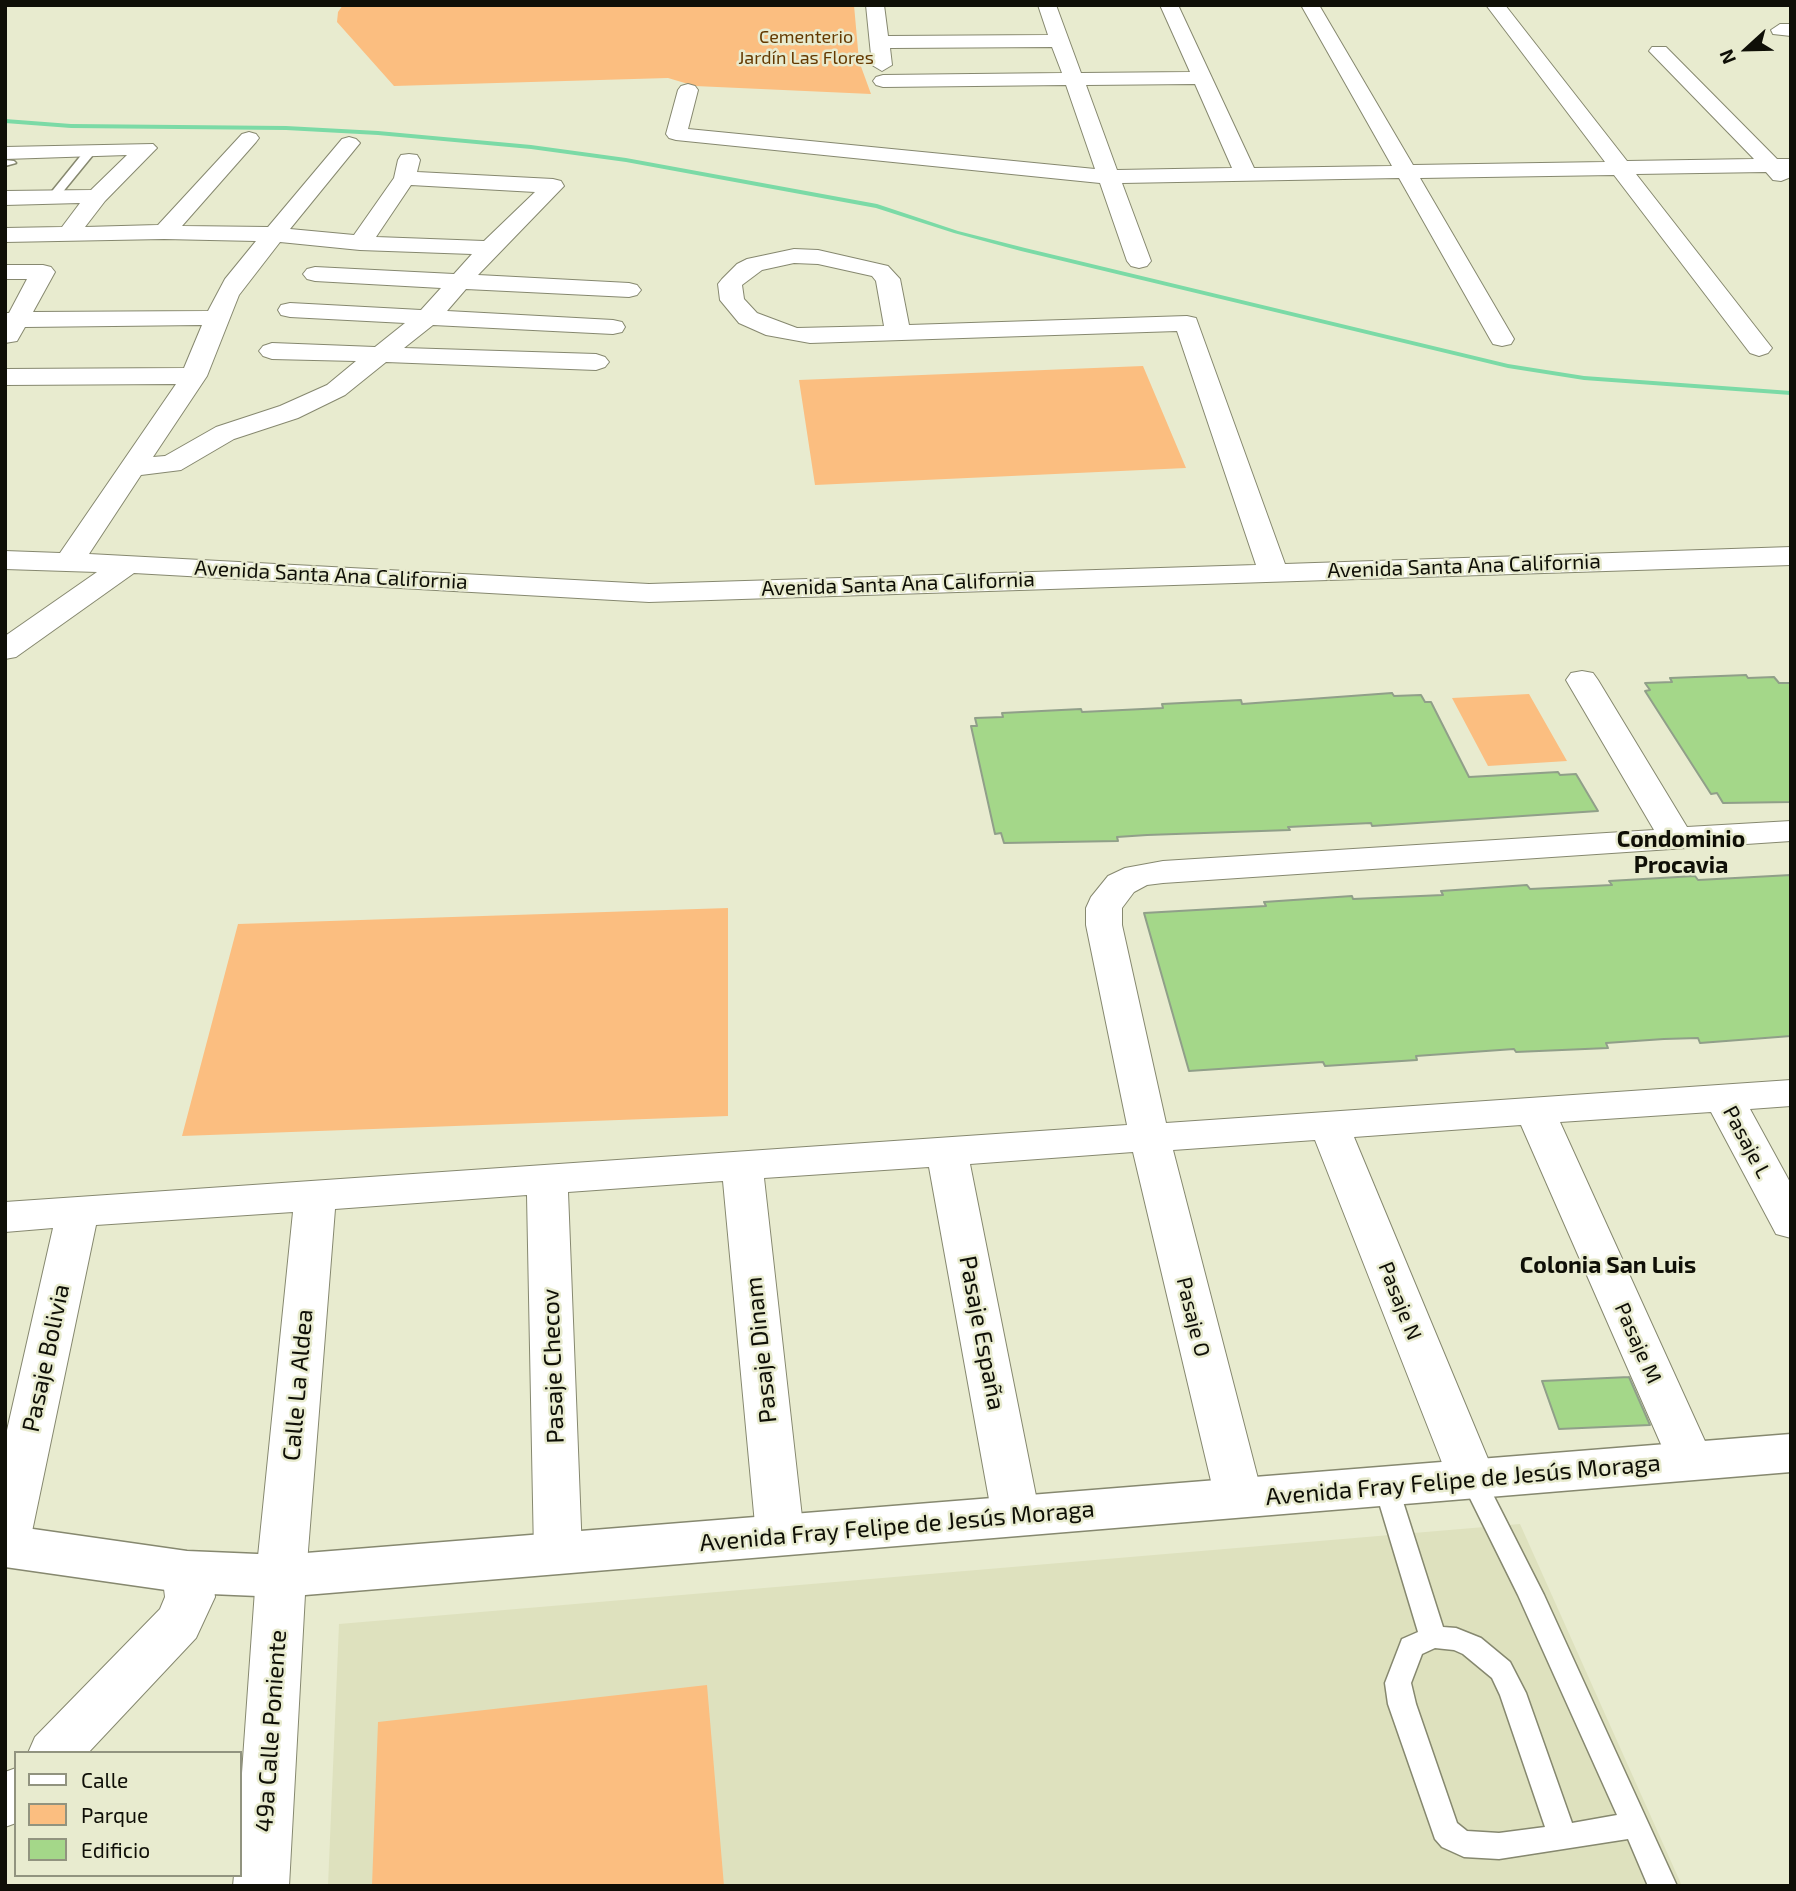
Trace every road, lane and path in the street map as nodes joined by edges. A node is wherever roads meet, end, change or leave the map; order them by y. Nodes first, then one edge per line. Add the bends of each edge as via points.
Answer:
1 (875, 5) edge
2 (1047, 5) edge
3 (1168, 5) edge
4 (1310, 5) edge
5 (1495, 5) edge
6 (1060, 40) junction
7 (879, 42) junction
8 (1659, 51) dead end
9 (1200, 78) junction
10 (1074, 79) junction
11 (688, 90) dead end
12 (249, 138) dead end
13 (349, 143) dead end
14 (91, 150) junction
15 (7, 160) edge
16 (1782, 165) edge
17 (1623, 168) junction
18 (1407, 172) junction
19 (1246, 175) junction
20 (1109, 177) junction
21 (1791, 185) edge
22 (97, 196) junction
23 (53, 197) junction
24 (5, 198) edge
25 (164, 232) junction
26 (68, 234) junction
27 (272, 234) junction
28 (5, 235) edge
29 (359, 243) junction
30 (490, 248) junction
31 (1139, 261) dead end
32 (5, 272) edge
33 (315, 274) dead end
34 (459, 282) junction
35 (629, 290) dead end
36 (290, 310) dead end
37 (428, 317) junction
38 (218, 318) junction
39 (9, 326) edge
40 (613, 327) dead end
41 (898, 333) junction
42 (1502, 339) dead end
43 (1759, 348) dead end
44 (272, 351) dead end
45 (380, 354) junction
46 (596, 362) dead end
47 (194, 376) junction
48 (5, 377) edge
49 (134, 467) junction
50 (1791, 556) edge
51 (68, 563) junction
52 (128, 564) junction
53 (7, 568) edge
54 (1273, 572) junction
55 (5, 650) edge
56 (1582, 680) dead end
57 (1791, 831) edge
58 (1676, 838) junction
59 (1791, 1093) edge
60 (1724, 1098) junction
61 (1534, 1110) junction
62 (1329, 1124) junction
63 (1148, 1137) junction
64 (947, 1151) junction
65 (742, 1165) junction
66 (547, 1179) junction
67 (315, 1195) junction
68 (78, 1212) junction
69 (5, 1217) edge
70 (1791, 1223) edge
71 (1791, 1454) edge
72 (1691, 1461) junction
73 (1472, 1478) junction
74 (1386, 1486) junction
75 (1239, 1498) junction
76 (1016, 1516) junction
77 (780, 1535) junction
78 (5, 1546) edge
79 (558, 1553) junction
80 (187, 1572) junction
81 (281, 1576) junction
82 (1433, 1637) junction
83 (56, 1751) edge
84 (1636, 1825) junction
85 (1563, 1837) junction
86 (261, 1886) edge
87 (1663, 1886) edge

1 - 7 street
2 - 6 street
3 - 9 street
4 - 18 street
5 - 17 street
6 - 7 street
6 - 10 street
7 - 10 street via 884,86
8 - 16 street
9 - 10 street
9 - 19 street
10 - 20 street
11 - 20 street via 677,134
12 - 25 street
13 - 27 street
14 - 15 street
14 - 22 street via 146,148
14 - 23 lane
16 - 17 street
16 - 21 street
17 - 18 street
17 - 43 street
18 - 19 street
18 - 42 street
19 - 20 street
20 - 31 street
22 - 23 street
22 - 26 street
23 - 24 street
25 - 26 street
25 - 27 street
26 - 28 street
27 - 29 street
27 - 38 street via 237,279
29 - 30 street
29 - 30 street via 407,169 553,186
30 - 34 street
32 - 39 street via 43,272
33 - 34 street
34 - 35 street
34 - 37 street
36 - 37 street
37 - 40 street
37 - 45 street
38 - 39 street
38 - 47 street
41 - 41 street via 785,333 748,318 732,300 730,284 755,264 794,256 880,271 888,279
41 - 54 street via 1187,323
44 - 45 street
45 - 46 street
45 - 49 street via 317,400 225,433 171,464
47 - 48 street
47 - 49 street
49 - 51 street
50 - 54 street, Avenida Santa Ana California
51 - 52 street, Avenida Santa Ana California
51 - 53 street, Avenida Santa Ana California
52 - 54 street, Avenida Santa Ana California via 649,593
52 - 55 street
56 - 58 street
57 - 58 street, Pasaje O
58 - 63 street, Pasaje O via 1163,872 1121,884 1104,908 1104,925
59 - 60 street
60 - 61 street
60 - 70 street, Pasaje L
61 - 62 street
61 - 72 street, Pasaje M
62 - 63 street
62 - 73 street, Pasaje N
63 - 64 street
63 - 75 street, Pasaje O
64 - 65 street
64 - 76 street, Pasaje España
65 - 66 street
65 - 77 street, Pasaje Dinam
66 - 67 street
66 - 79 street, Pasaje Checov
67 - 68 street
67 - 81 street, Calle La Aldea
68 - 69 street
68 - 78 street, Pasaje Bolivia
71 - 72 street, Avenida Fray Felipe de Jesús Moraga
72 - 73 street, Avenida Fray Felipe de Jesús Moraga
73 - 74 street, Avenida Fray Felipe de Jesús Moraga
73 - 84 lane
74 - 75 street, Avenida Fray Felipe de Jesús Moraga
74 - 82 lane
75 - 76 street, Avenida Fray Felipe de Jesús Moraga
76 - 77 street, Avenida Fray Felipe de Jesús Moraga
77 - 79 street, Avenida Fray Felipe de Jesús Moraga
78 - 80 street, Avenida Fray Felipe de Jesús Moraga
79 - 81 street, Avenida Fray Felipe de Jesús Moraga
80 - 81 street, Avenida Fray Felipe de Jesús Moraga
80 - 83 street via 190,1597 178,1623
81 - 86 street, 49a Calle Poniente
82 - 85 lane via 1472,1646 1501,1670
82 - 85 lane via 1411,1647 1398,1682 1445,1830 1464,1844 1499,1846
84 - 85 lane
84 - 87 lane

